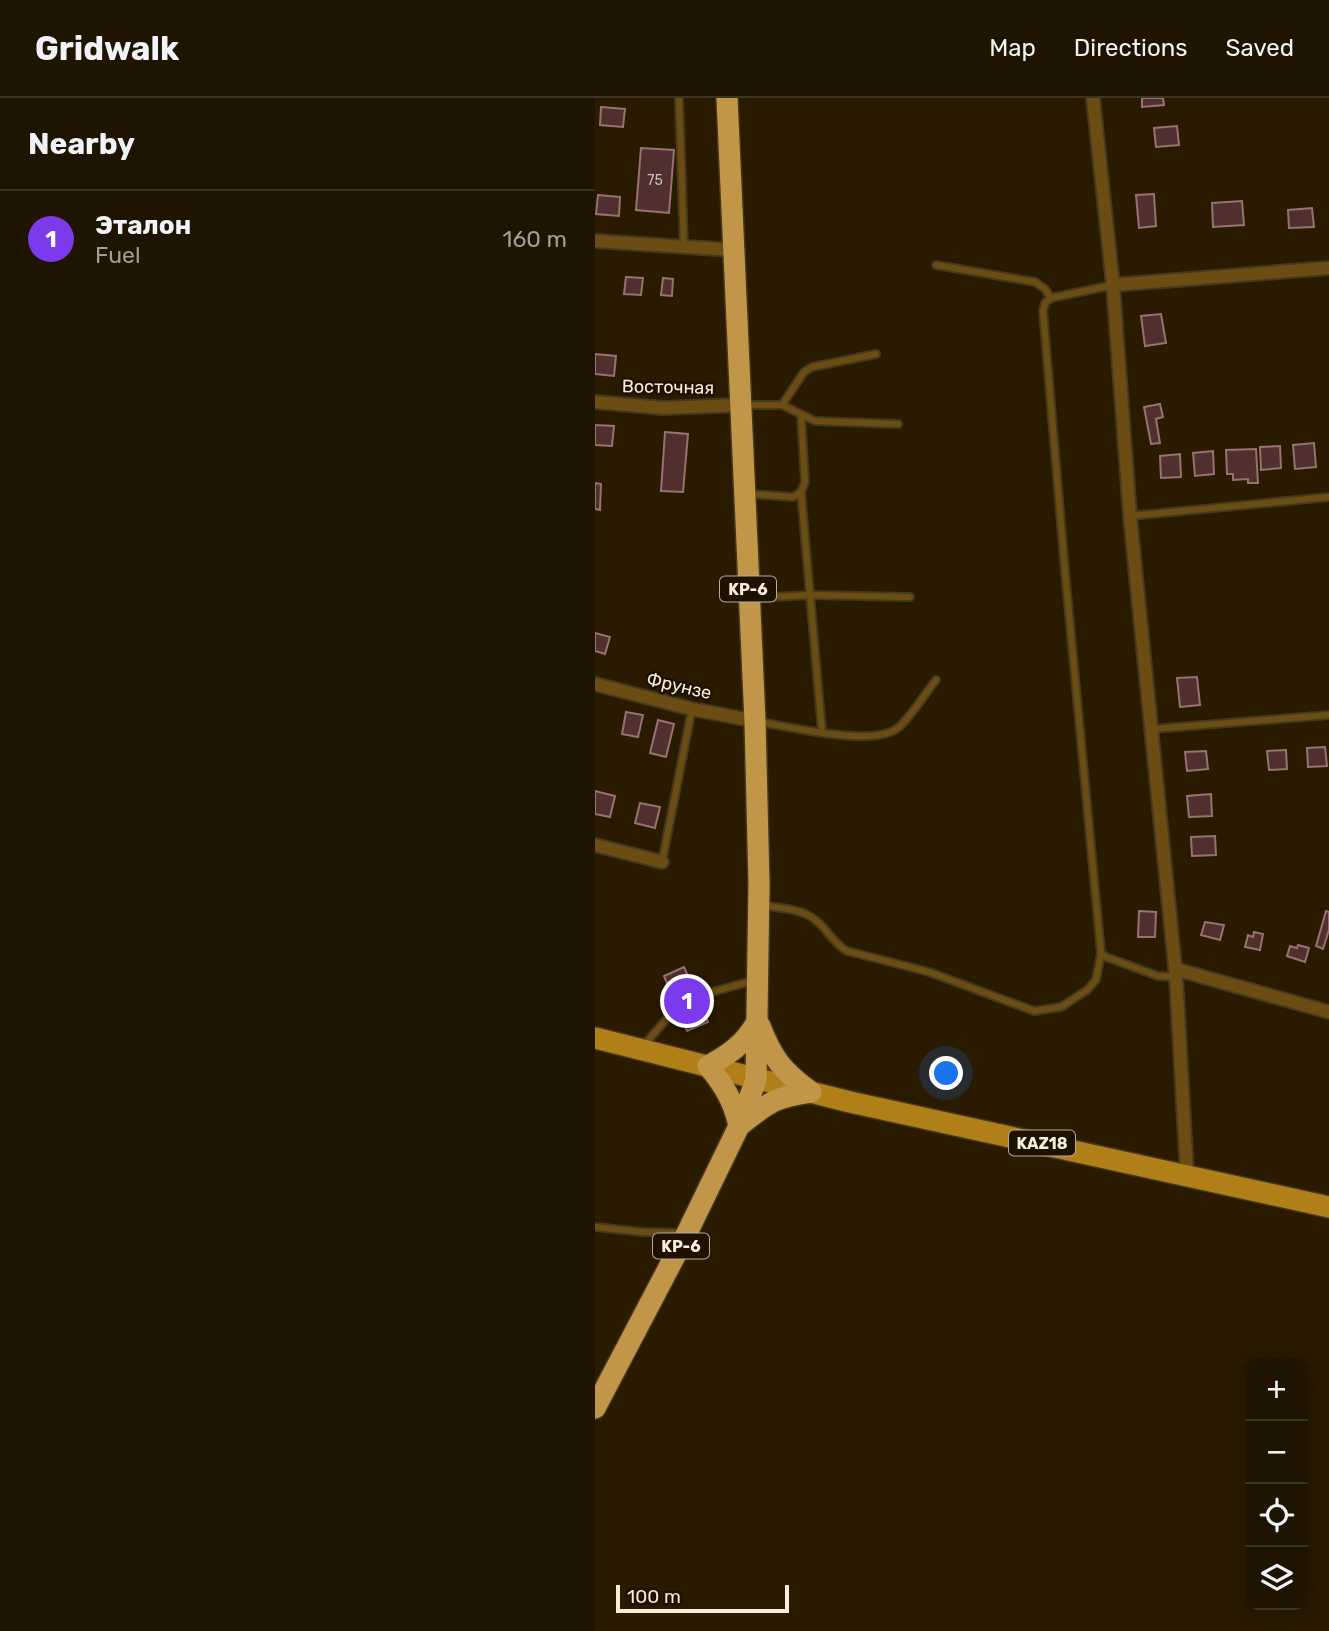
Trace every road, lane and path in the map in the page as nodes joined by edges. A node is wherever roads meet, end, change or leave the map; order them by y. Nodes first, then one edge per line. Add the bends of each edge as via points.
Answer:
1 (679, 98) edge
2 (727, 98) edge
3 (1093, 98) edge
4 (595, 242) edge
5 (684, 248) junction
6 (733, 250) junction
7 (936, 265) dead end
8 (1329, 268) edge
9 (1113, 285) junction
10 (1051, 298) junction
11 (876, 354) dead end
12 (595, 401) edge
13 (739, 405) junction
14 (782, 405) junction
15 (801, 415) junction
16 (898, 425) dead end
17 (801, 492) junction
18 (744, 493) junction
19 (1329, 497) edge
20 (1129, 516) junction
21 (811, 595) junction
22 (910, 597) dead end
23 (749, 598) junction
24 (936, 680) dead end
25 (595, 684) edge
26 (692, 709) junction
27 (1329, 715) edge
28 (755, 721) junction
29 (1152, 729) junction
30 (822, 731) junction
31 (595, 845) edge
32 (662, 862) joint
33 (759, 904) junction
34 (1101, 953) junction
35 (1175, 973) junction
36 (757, 979) junction
37 (697, 996) dead end
38 (677, 1007) dead end
39 (1329, 1012) edge
40 (758, 1020) junction
41 (595, 1038) edge
42 (642, 1048) junction
43 (708, 1066) junction
44 (756, 1080) junction
45 (811, 1092) junction
46 (739, 1126) junction
47 (1187, 1175) junction
48 (1329, 1207) edge
49 (595, 1227) edge
50 (687, 1233) junction
51 (595, 1408) edge

1 - 5 lane
2 - 6 highway, KP-6
3 - 9 street
4 - 5 street
5 - 6 street
6 - 13 highway, KP-6
7 - 10 lane via 1035,282
8 - 9 street
9 - 10 lane
9 - 20 street
10 - 34 lane via 1043,311
11 - 14 lane via 812,367
12 - 13 street, Восточная via 663,408
13 - 14 lane
13 - 18 highway, KP-6
14 - 15 lane
15 - 16 lane via 815,421
15 - 17 lane via 805,482
17 - 18 lane via 793,497
17 - 21 lane
18 - 23 highway, KP-6
19 - 20 lane
20 - 29 street
21 - 22 lane
21 - 23 lane
21 - 30 lane
23 - 28 highway, KP-6
24 - 30 lane via 899,727 886,735 857,737
25 - 26 street, Фрунзе
26 - 28 street, Фрунзе
26 - 32 lane
27 - 29 lane
28 - 30 lane
28 - 33 highway, KP-6
29 - 35 street
31 - 32 street
33 - 34 lane via 806,914 847,951 929,972 1034,1011 1061,1007 1087,990 1096,980
33 - 36 highway, KP-6
34 - 35 lane via 1158,976
35 - 39 street
35 - 47 street
36 - 37 lane
36 - 40 highway, KP-6
38 - 42 lane
40 - 43 highway via 747,1039
40 - 44 highway, KP-6
40 - 45 highway via 779,1065
41 - 42 main road, KAZ18
42 - 43 main road, KAZ18
43 - 44 main road, KAZ18
43 - 46 highway via 727,1091
44 - 45 main road, KAZ18
44 - 46 highway, KP-6
45 - 46 highway via 783,1096
45 - 47 main road, KAZ18
46 - 50 highway, KP-6
47 - 48 main road, KAZ18
49 - 50 lane
50 - 51 highway, KP-6

